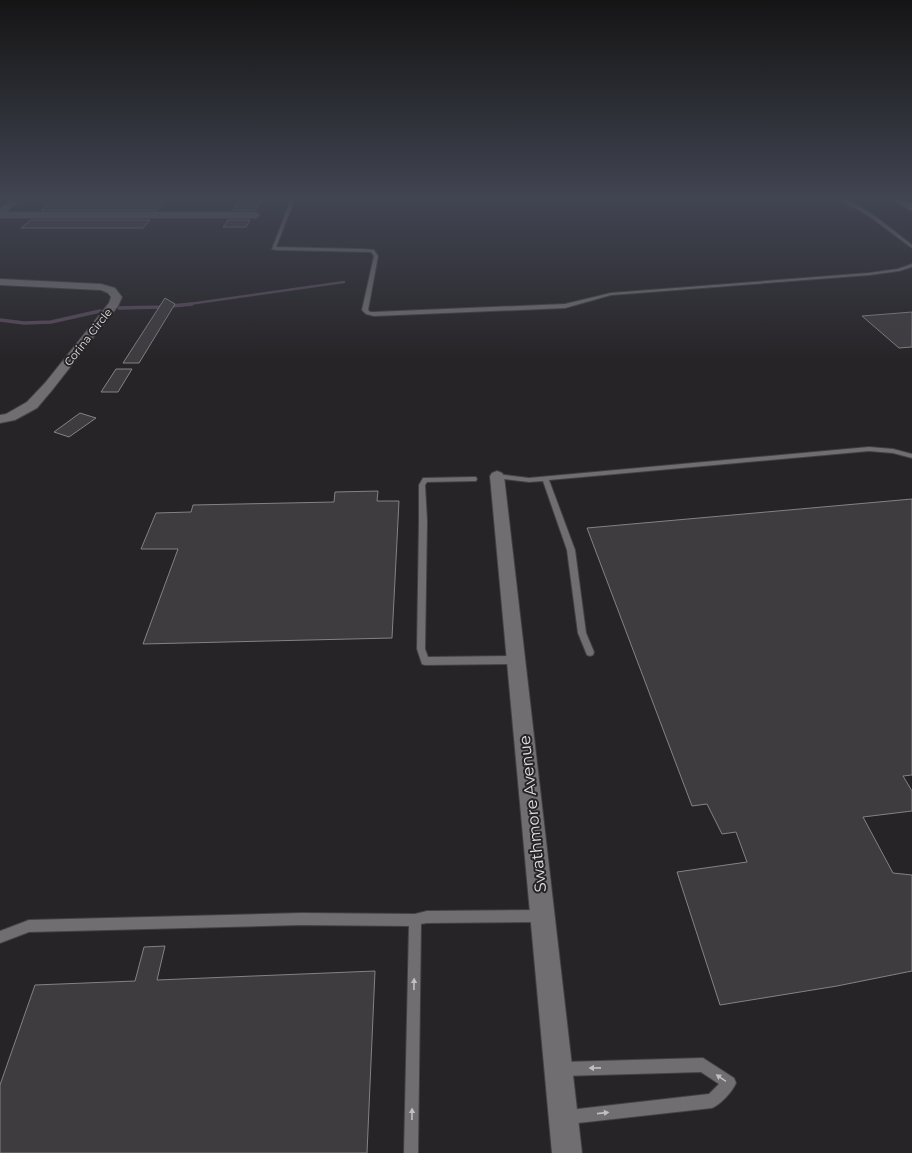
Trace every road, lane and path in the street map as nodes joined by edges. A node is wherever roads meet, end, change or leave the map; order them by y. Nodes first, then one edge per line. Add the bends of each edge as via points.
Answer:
1 (373, 253) edge
2 (912, 265) edge
3 (0, 282) edge
4 (12, 282) junction
5 (0, 294) edge
6 (0, 419) edge
7 (912, 456) edge
8 (497, 476) joint
9 (545, 478) junction
10 (474, 479) dead end
11 (590, 652) dead end
12 (516, 660) junction
13 (543, 916) junction
14 (415, 920) junction
15 (0, 937) edge
16 (558, 1069) junction
17 (564, 1118) junction
18 (411, 1153) edge
19 (567, 1153) edge

1 - 2 lane via 376,256 365,310 374,314 565,306 611,294 869,274 899,270
3 - 4 street, Corina Circle
4 - 5 street
4 - 6 street, Corina Circle via 109,288 115,291 117,299 32,405
7 - 9 lane via 869,449
8 - 9 lane via 529,480
8 - 12 street, Swathmore Avenue
9 - 11 lane via 571,550 582,633
10 - 12 lane via 425,480 422,485 421,649 425,661
12 - 13 street, Swathmore Avenue
13 - 14 lane via 427,917
13 - 16 street, Swathmore Avenue
14 - 15 lane via 301,919 29,926
18 -> 14 lane
16 - 17 street, Swathmore Avenue
17 -> 16 lane via 712,1101 729,1083 703,1065
17 - 19 street, Swathmore Avenue

